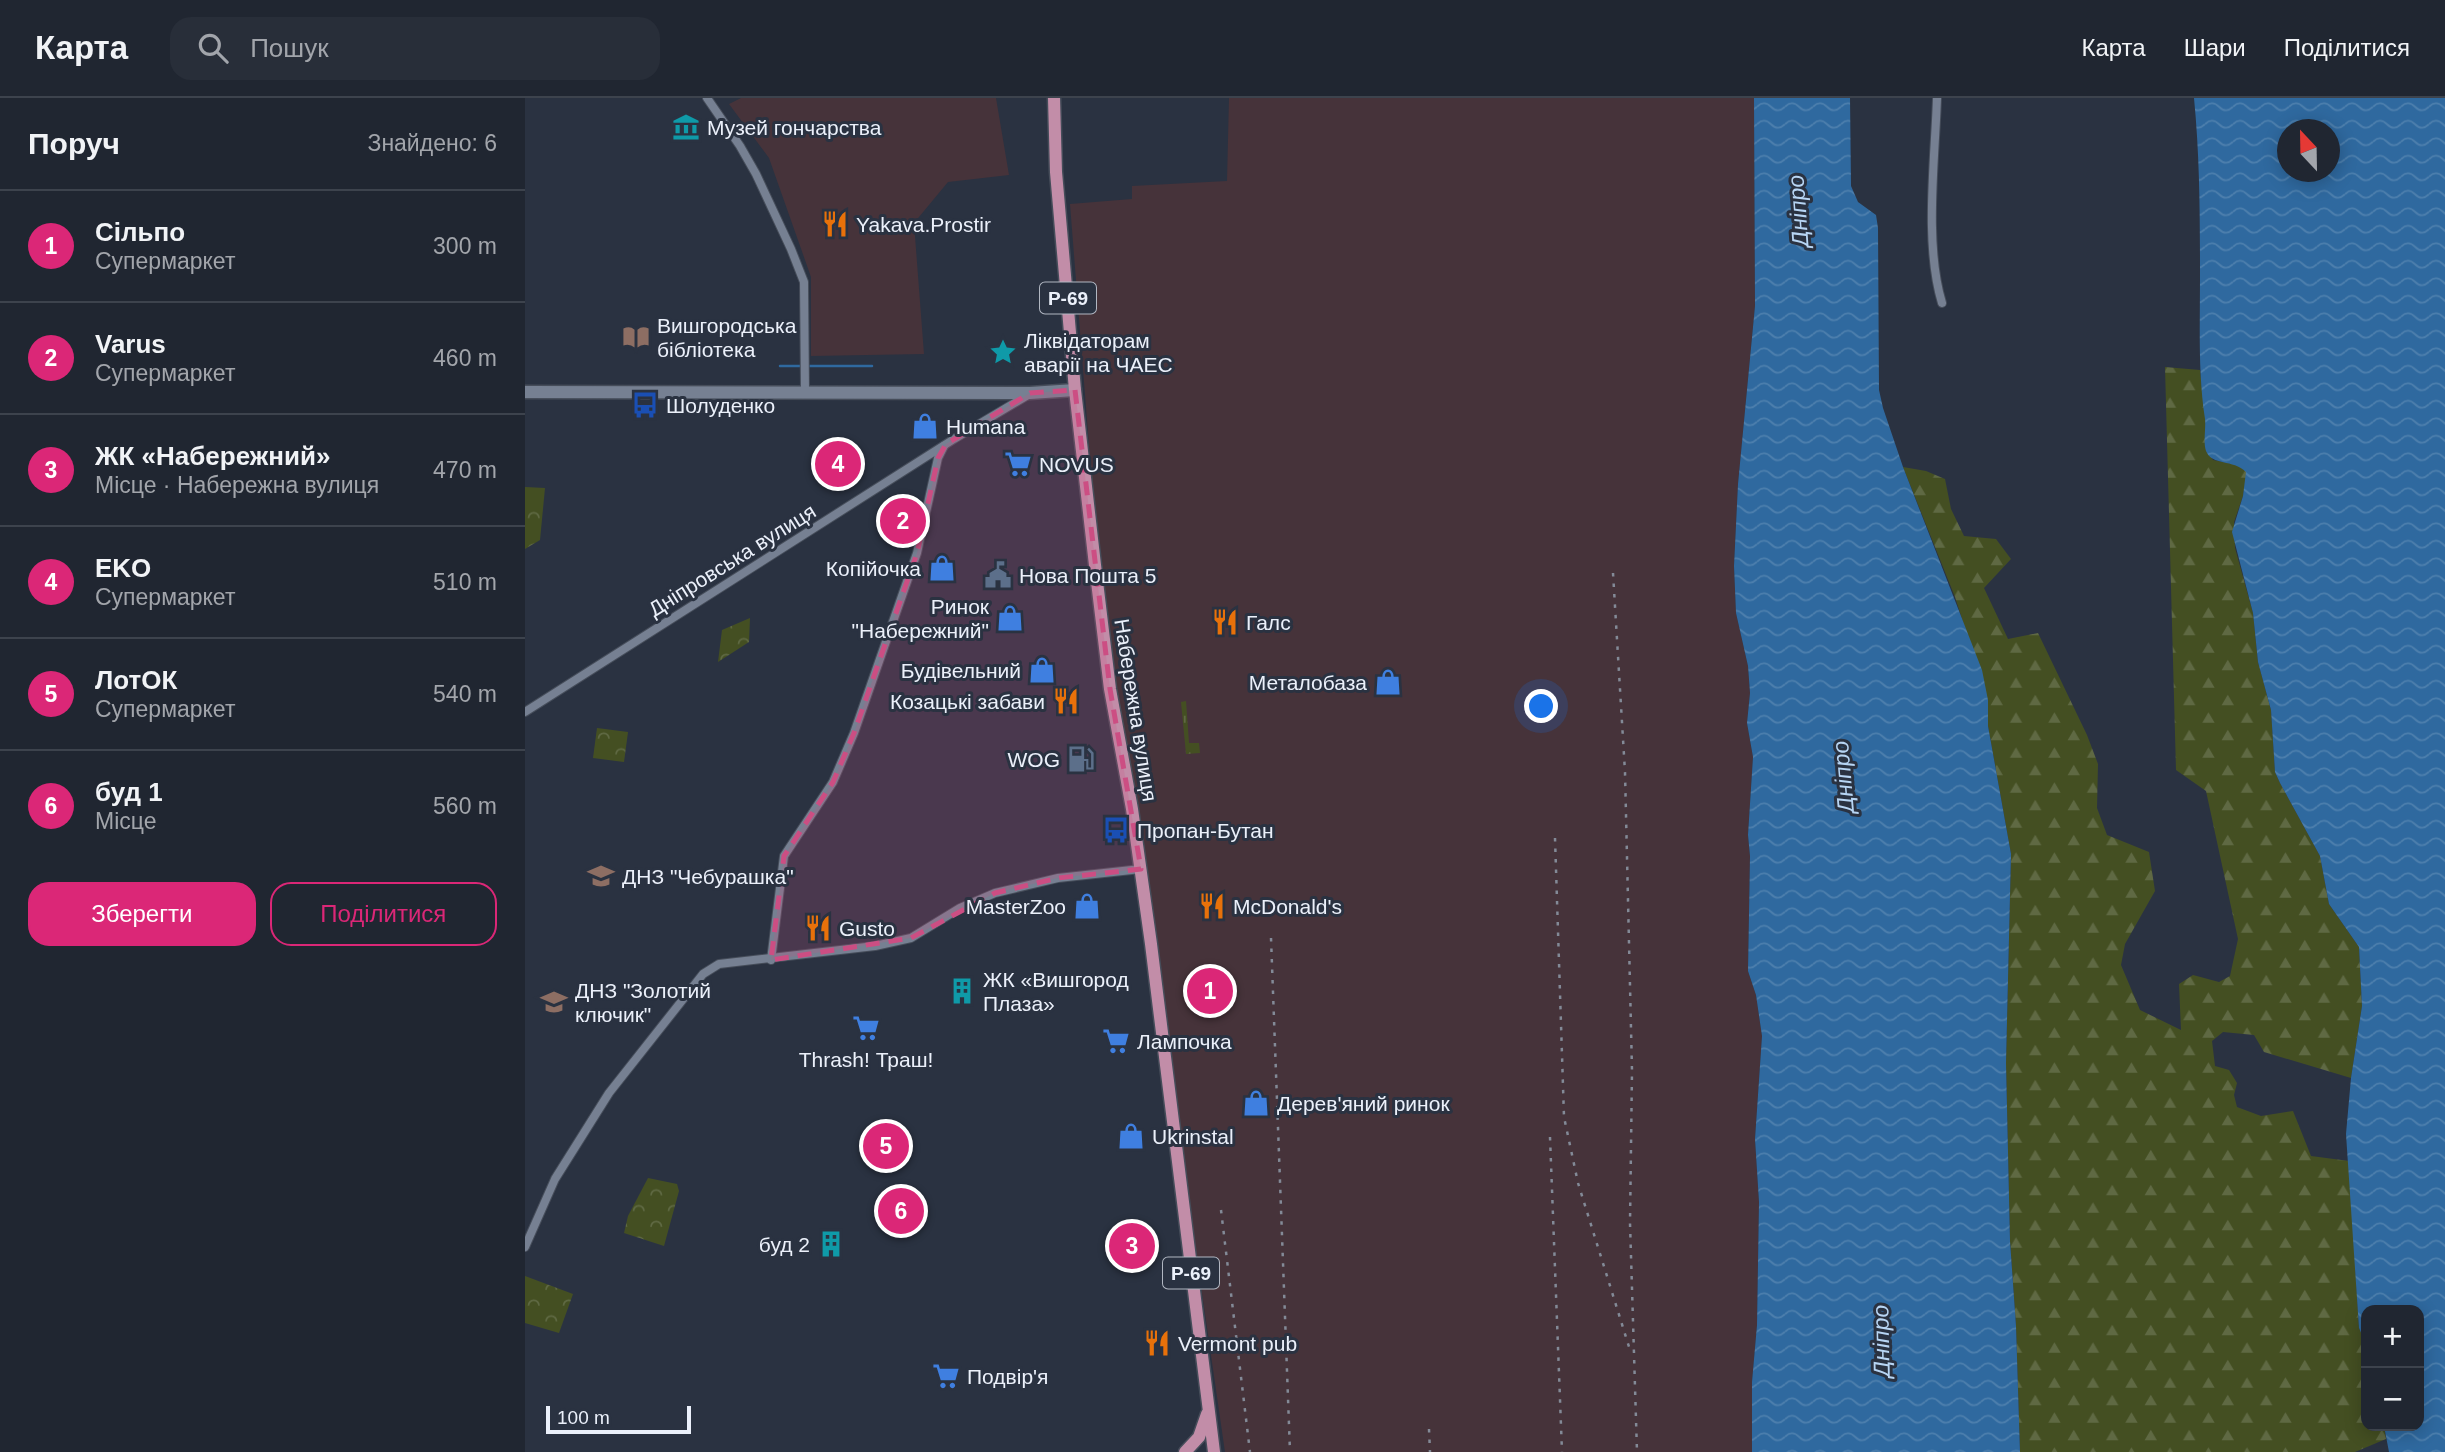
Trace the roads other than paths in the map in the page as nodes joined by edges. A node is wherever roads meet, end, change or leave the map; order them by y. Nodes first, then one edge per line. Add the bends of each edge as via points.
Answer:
1 (707, 98) edge
2 (1053, 98) edge
3 (1937, 98) edge
4 (1943, 303) dead end
5 (1075, 390) junction
6 (525, 392) edge
7 (805, 393) junction
8 (1030, 393) junction
9 (946, 444) junction
10 (525, 712) edge
11 (1141, 869) junction
12 (771, 960) junction
13 (525, 1247) edge
14 (1208, 1410) junction
15 (1185, 1452) edge
16 (1214, 1452) edge

1 - 7 street via 755,174 804,282
2 - 5 main road, Набережна вулиця / Р-69
3 - 4 street via 1933,211 1935,278
5 - 8 main road
5 - 11 main road, Набережна вулиця / Р-69 via 1110,689
6 - 7 main road
7 - 8 main road
8 - 9 street, Дніпровська вулиця
9 - 10 street, Дніпровська вулиця
9 - 12 street via 938,458 917,553 855,733 832,782 783,856
11 - 12 street via 1058,878 995,893 911,938
11 - 14 main road, Набережна вулиця / Р-69
12 - 13 street via 719,964 703,974 609,1093 555,1179
14 - 15 main road via 1199,1437
14 - 16 main road, Набережна вулиця / Р-69

